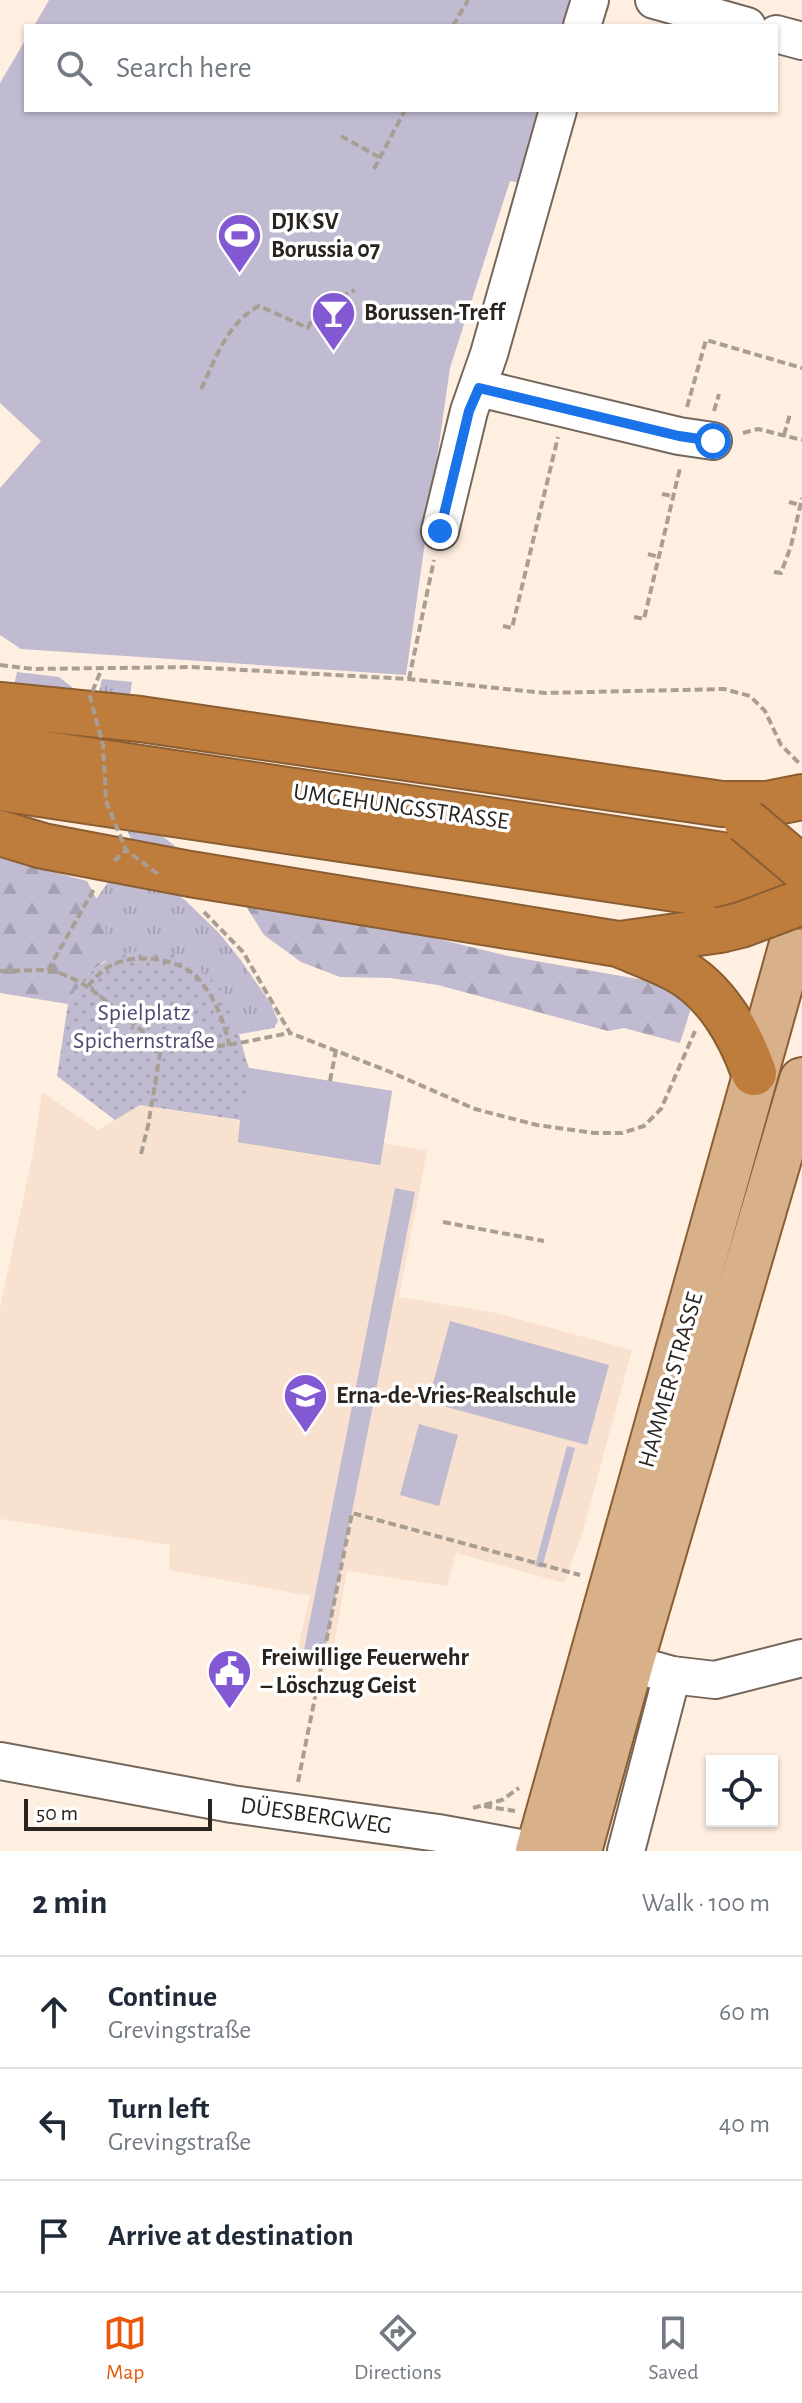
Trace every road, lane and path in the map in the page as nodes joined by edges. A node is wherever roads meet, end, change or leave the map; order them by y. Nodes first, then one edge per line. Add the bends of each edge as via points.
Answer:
1 (468, 0) edge
2 (590, 0) edge
3 (654, 0) edge
4 (454, 24) edge
5 (583, 24) edge
6 (740, 24) edge
7 (778, 35) edge
8 (802, 41) edge
9 (404, 112) edge
10 (557, 112) edge
11 (341, 136) dead end
12 (379, 157) junction
13 (374, 169) dead end
14 (355, 290) dead end
15 (802, 368) edge
16 (479, 388) junction
17 (201, 389) dead end
18 (564, 410) junction
19 (790, 414) dead end
20 (784, 435) junction
21 (693, 438) junction
22 (802, 440) edge
23 (542, 457) dead end
24 (552, 460) junction
25 (662, 494) dead end
26 (673, 496) junction
27 (802, 498) edge
28 (789, 502) dead end
29 (532, 505) dead end
30 (800, 505) edge
31 (541, 507) junction
32 (440, 531) joint
33 (648, 554) dead end
34 (659, 557) junction
35 (517, 567) dead end
36 (527, 569) junction
37 (774, 572) dead end
38 (634, 617) dead end
39 (503, 626) dead end
40 (0, 665) edge
41 (107, 667) junction
42 (60, 669) junction
43 (67, 674) dead end
44 (409, 679) junction
45 (0, 705) edge
46 (0, 747) edge
47 (802, 766) edge
48 (0, 788) edge
49 (802, 797) edge
50 (734, 812) junction
51 (0, 833) edge
52 (126, 850) junction
53 (114, 861) dead end
54 (802, 867) edge
55 (159, 875) dead end
56 (96, 886) dead end
57 (799, 916) edge
58 (215, 924) dead end
59 (618, 944) junction
60 (48, 970) junction
61 (0, 971) edge
62 (88, 986) junction
63 (712, 997) junction
64 (290, 1033) junction
65 (162, 1042) junction
66 (229, 1043) junction
67 (336, 1050) junction
68 (754, 1073) junction
69 (802, 1080) edge
70 (330, 1081) dead end
71 (141, 1154) dead end
72 (443, 1222) dead end
73 (544, 1241) dead end
74 (583, 1575) dead end
75 (612, 1658) junction
76 (802, 1658) edge
77 (672, 1675) junction
78 (0, 1761) edge
79 (293, 1813) junction
80 (538, 1851) edge
81 (579, 1851) edge
82 (626, 1851) edge

1 - 4 path
2 - 5 street
3 - 6 street
7 - 8 street
9 - 12 path
10 - 16 street
11 - 12 path
12 - 13 path
14 - 17 path via 325,303 308,328 259,306 247,312 236,321
15 - 21 path via 706,340
16 - 18 street
16 - 32 street
18 - 21 street
18 - 24 path
19 - 20 path
20 - 21 path via 758,429
20 - 22 path
21 - 26 path
23 - 24 path
24 - 31 path
25 - 26 path
26 - 34 path
27 - 30 path
28 - 30 path
29 - 31 path
30 - 37 path via 787,560 781,573
31 - 36 path
32 - 44 path
33 - 34 path
34 - 38 path via 644,619
35 - 36 path
36 - 39 path via 512,628
40 - 42 path
41 - 42 path
41 - 44 path
41 - 52 path, bridge via 90,697 103,745 106,801
42 - 43 path
44 - 47 path via 545,693 724,689 750,696 765,711 781,745
45 - 50 highway via 140,719
46 - 54 highway, UMGEHUNGSSTRASSE
48 - 57 highway, UMGEHUNGSSTRASSE
49 - 50 highway
50 - 54 highway, bridge
51 - 59 highway via 190,874
52 - 53 path, bridge
52 - 55 path, bridge
56 - 60 path
57 - 59 highway, bridge
57 - 68 main road, HAMMER STRASSE
58 - 64 path via 243,952
59 - 63 highway via 678,970
60 - 61 path
60 - 62 path
62 - 65 path
62 - 66 path via 113,964 169,961 194,974 211,995
63 - 67 path via 661,1109 644,1126 622,1133 537,1125 475,1109
63 - 68 highway via 738,1035
64 - 66 path
64 - 67 path
65 - 66 path via 197,1047
65 - 71 path
67 - 70 path
68 - 75 main road, HAMMER STRASSE
69 - 75 main road, HAMMER STRASSE
72 - 73 path
74 - 79 path via 352,1513
75 - 77 street
75 - 80 main road, HAMMER STRASSE
75 - 81 main road, HAMMER STRASSE
76 - 77 street via 715,1680
77 - 82 street
78 - 79 street, DÜESBERGWEG
79 - 80 street, DÜESBERGWEG

